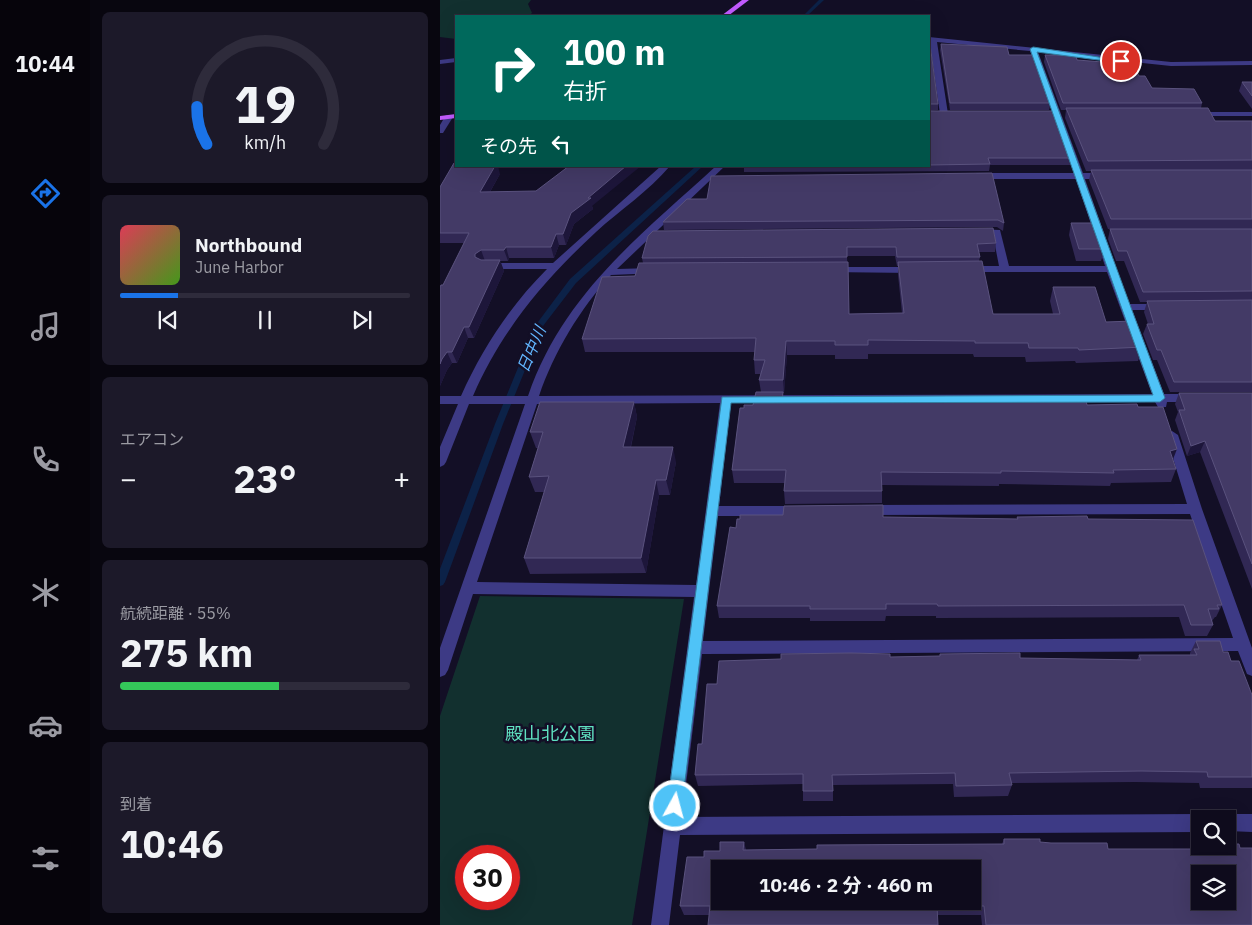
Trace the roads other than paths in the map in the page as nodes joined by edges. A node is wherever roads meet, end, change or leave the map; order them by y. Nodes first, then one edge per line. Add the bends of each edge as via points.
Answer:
1 (746, 0) edge
2 (725, 15) edge
3 (931, 39) edge
4 (1033, 49) junction
5 (455, 60) edge
6 (440, 62) edge
7 (1252, 63) edge
8 (954, 114) edge
9 (1183, 114) edge
10 (1252, 114) edge
11 (453, 116) edge
12 (440, 118) edge
13 (440, 131) edge
14 (665, 167) edge
15 (717, 173) edge
16 (967, 176) edge
17 (1080, 176) junction
18 (1119, 176) edge
19 (968, 232) edge
20 (661, 234) edge
21 (647, 235) junction
22 (485, 266) edge
23 (554, 266) junction
24 (956, 269) edge
25 (1005, 269) junction
26 (1111, 269) junction
27 (818, 270) edge
28 (926, 270) edge
29 (661, 271) edge
30 (609, 272) junction
31 (1176, 306) edge
32 (1126, 307) junction
33 (1160, 398) junction
34 (1206, 398) edge
35 (440, 400) edge
36 (466, 400) junction
37 (533, 400) junction
38 (726, 400) junction
39 (440, 462) edge
40 (1195, 509) junction
41 (858, 510) edge
42 (713, 511) junction
43 (808, 511) edge
44 (468, 588) junction
45 (702, 591) junction
46 (1243, 644) junction
47 (695, 648) junction
48 (1252, 669) edge
49 (440, 670) edge
50 (1191, 823) edge
51 (1236, 823) edge
52 (1252, 823) edge
53 (672, 826) junction
54 (660, 925) edge

1 - 2 main road
3 - 4 street
3 - 8 street via 940,114
4 - 7 street via 1149,64 1209,66
4 - 17 street
5 - 6 street
9 - 10 street
11 - 12 main road
11 - 13 street
14 - 23 street
15 - 21 street
16 - 17 street
17 - 18 street
17 - 26 street via 1105,234
19 - 25 street via 997,232
20 - 21 street
21 - 30 street
22 - 23 street
23 - 36 street via 516,310 485,358
24 - 25 street
25 - 26 street
26 - 32 street
27 - 28 street
29 - 30 street
30 - 37 street via 591,292 556,346
31 - 32 street
32 - 33 street
33 - 34 street
33 - 38 street
33 - 40 street
35 - 36 street
36 - 37 street
36 - 39 street
37 - 38 street
37 - 44 street
38 - 42 street
40 - 41 street
40 - 46 street
42 - 43 street
42 - 45 street
44 - 45 street
44 - 49 street
45 - 47 street
46 - 47 street
46 - 48 street
47 - 53 street
50 - 53 street
51 - 52 street
53 - 54 street

